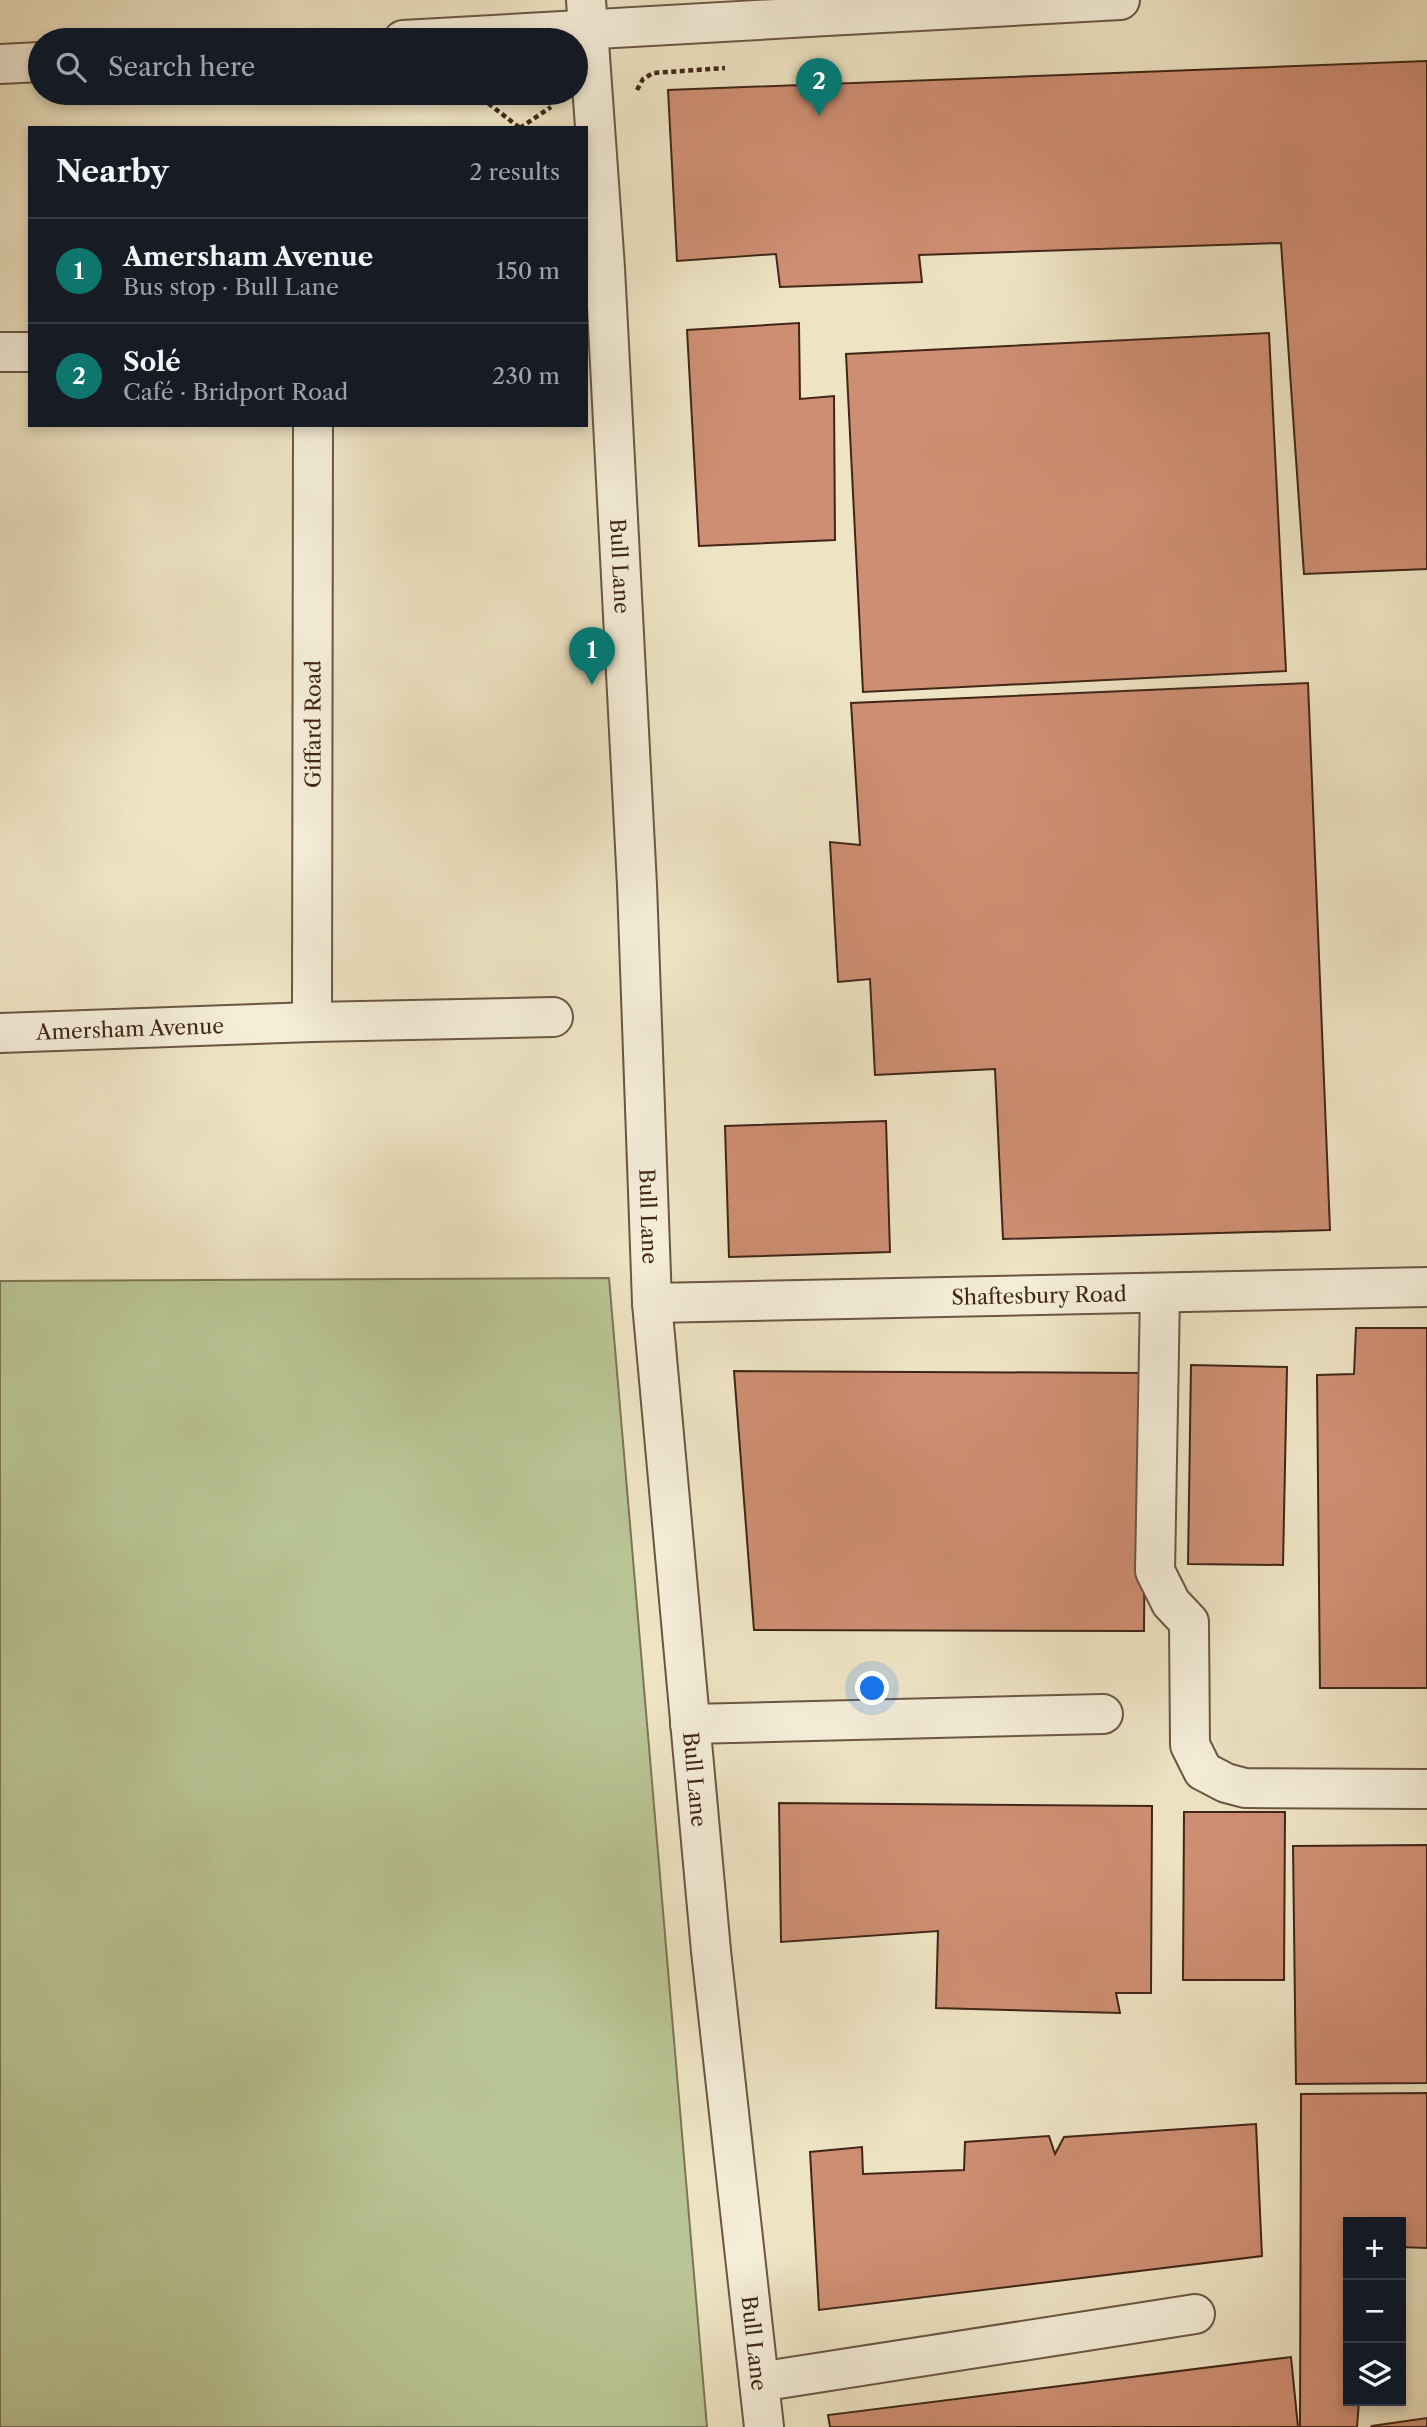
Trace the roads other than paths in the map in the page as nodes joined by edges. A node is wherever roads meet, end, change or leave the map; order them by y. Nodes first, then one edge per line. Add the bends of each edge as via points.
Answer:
1 (1120, 0) edge
2 (834, 8) edge
3 (586, 14) edge
4 (487, 28) edge
5 (588, 41) edge
6 (28, 63) edge
7 (0, 64) edge
8 (0, 352) edge
9 (28, 352) edge
10 (316, 432) edge
11 (553, 1017) dead end
12 (312, 1022) junction
13 (0, 1033) edge
14 (1427, 1287) edge
15 (1160, 1293) junction
16 (652, 1303) junction
17 (1103, 1714) dead end
18 (690, 1724) junction
19 (1427, 1788) edge
20 (1195, 2314) dead end
21 (759, 2382) junction
22 (764, 2427) edge

1 - 2 street
2 - 3 street via 693,24
3 - 4 street
5 - 16 street, Bull Lane via 605,268
6 - 7 street
8 - 9 street
10 - 12 street, Giffard Road
11 - 12 street, Amersham Avenue
12 - 13 street, Amersham Avenue
14 - 15 street, Shaftesbury Road
15 - 16 street, Shaftesbury Road
15 - 19 street via 1155,1572 1171,1603 1189,1622 1190,1745 1203,1771 1245,1788
16 - 18 street, Bull Lane
17 - 18 street
18 - 21 street, Bull Lane
20 - 21 street
21 - 22 street, Bull Lane

